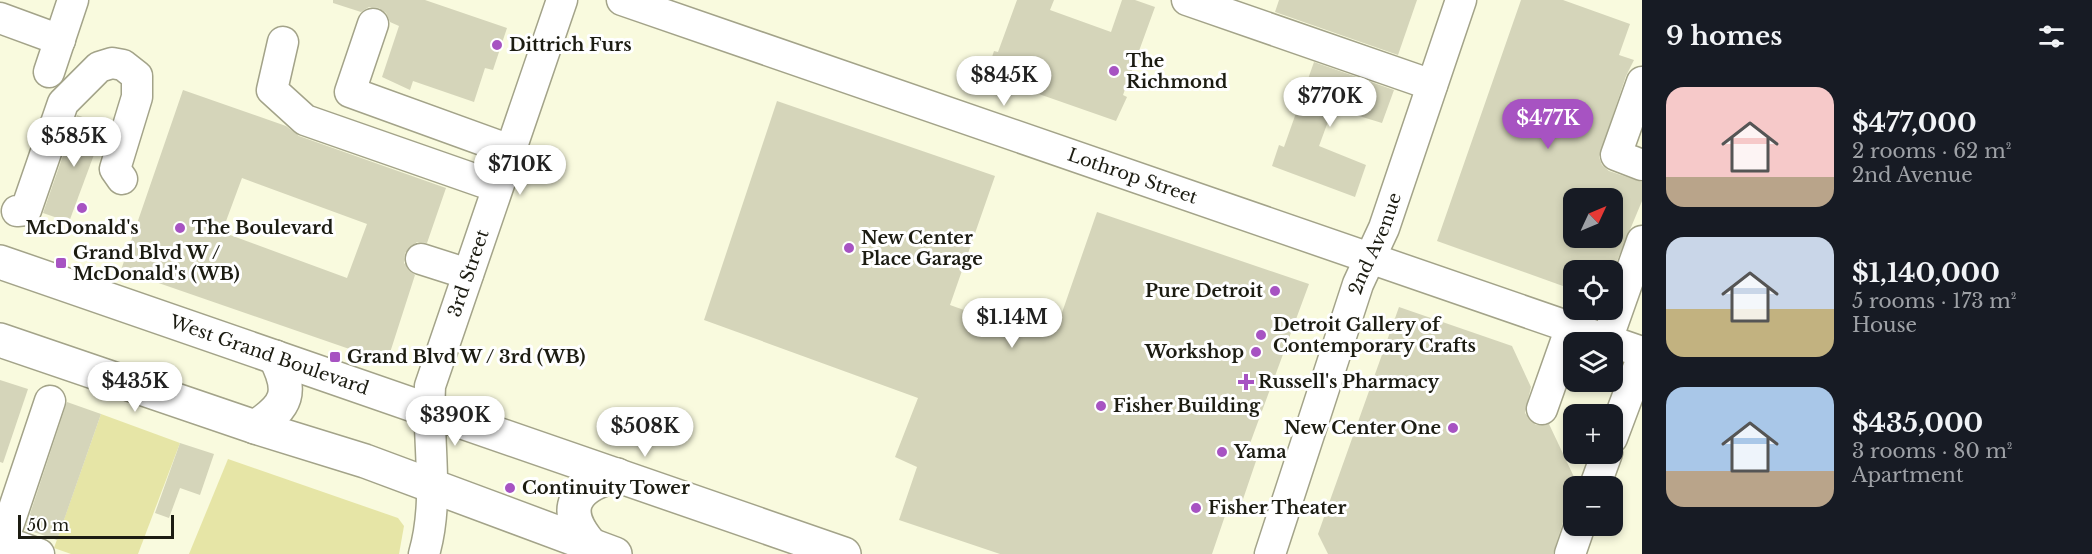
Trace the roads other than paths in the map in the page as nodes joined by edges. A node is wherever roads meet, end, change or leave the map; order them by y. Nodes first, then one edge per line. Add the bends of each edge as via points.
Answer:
1 (73, 0) edge
2 (561, 0) edge
3 (622, 0) edge
4 (1187, 0) edge
5 (1461, 0) edge
6 (0, 18) edge
7 (373, 24) dead end
8 (60, 40) junction
9 (283, 42) dead end
10 (49, 72) dead end
11 (1642, 82) edge
12 (1431, 85) junction
13 (510, 150) junction
14 (1642, 165) edge
15 (123, 179) dead end
16 (497, 188) junction
17 (17, 211) dead end
18 (1642, 241) edge
19 (1370, 257) junction
20 (421, 259) dead end
21 (0, 261) edge
22 (468, 274) junction
23 (1571, 327) junction
24 (1584, 332) edge
25 (1609, 332) edge
26 (0, 340) edge
27 (1623, 346) edge
28 (1642, 352) edge
29 (274, 357) junction
30 (1642, 358) edge
31 (50, 402) dead end
32 (1542, 409) dead end
33 (1623, 409) edge
34 (428, 410) junction
35 (255, 428) junction
36 (617, 475) junction
37 (433, 487) junction
38 (1576, 536) edge
39 (1, 541) edge
40 (603, 549) edge
41 (39, 554) edge
42 (424, 554) edge
43 (843, 554) edge
44 (1270, 554) edge
45 (1570, 554) edge

1 - 8 street
2 - 13 street, 3rd Street
3 - 19 street, Lothrop Street
4 - 12 street
5 - 12 street, 2nd Avenue
6 - 8 street
7 - 13 street via 350,92
8 - 10 street
9 - 16 street via 272,90 305,120 386,154
11 - 14 street via 1616,155
12 - 19 street, 2nd Avenue via 1384,228
13 - 16 street, 3rd Street
15 - 17 street via 115,169 137,97 136,76 123,65 112,63 99,67 63,103 26,210
16 - 22 street, 3rd Street
18 - 25 street
19 - 23 street, Lothrop Street
19 - 44 street, 2nd Avenue
20 - 22 street
21 - 29 main road, West Grand Boulevard
22 - 34 street, 3rd Street via 430,386
23 - 24 street, Lothrop Street
23 - 32 street
26 - 35 main road
27 - 28 street, Lothrop Street
29 - 34 main road, West Grand Boulevard
29 - 35 main road via 283,373 284,402 273,416
30 - 33 street
31 - 39 street
34 - 36 main road, West Grand Boulevard
34 - 37 street, 3rd Street
35 - 37 main road via 365,461
36 - 40 main road via 584,488 573,510 579,531
36 - 43 main road, West Grand Boulevard
37 - 40 main road
37 - 42 street, 3rd Street
38 - 45 street
39 - 41 street

